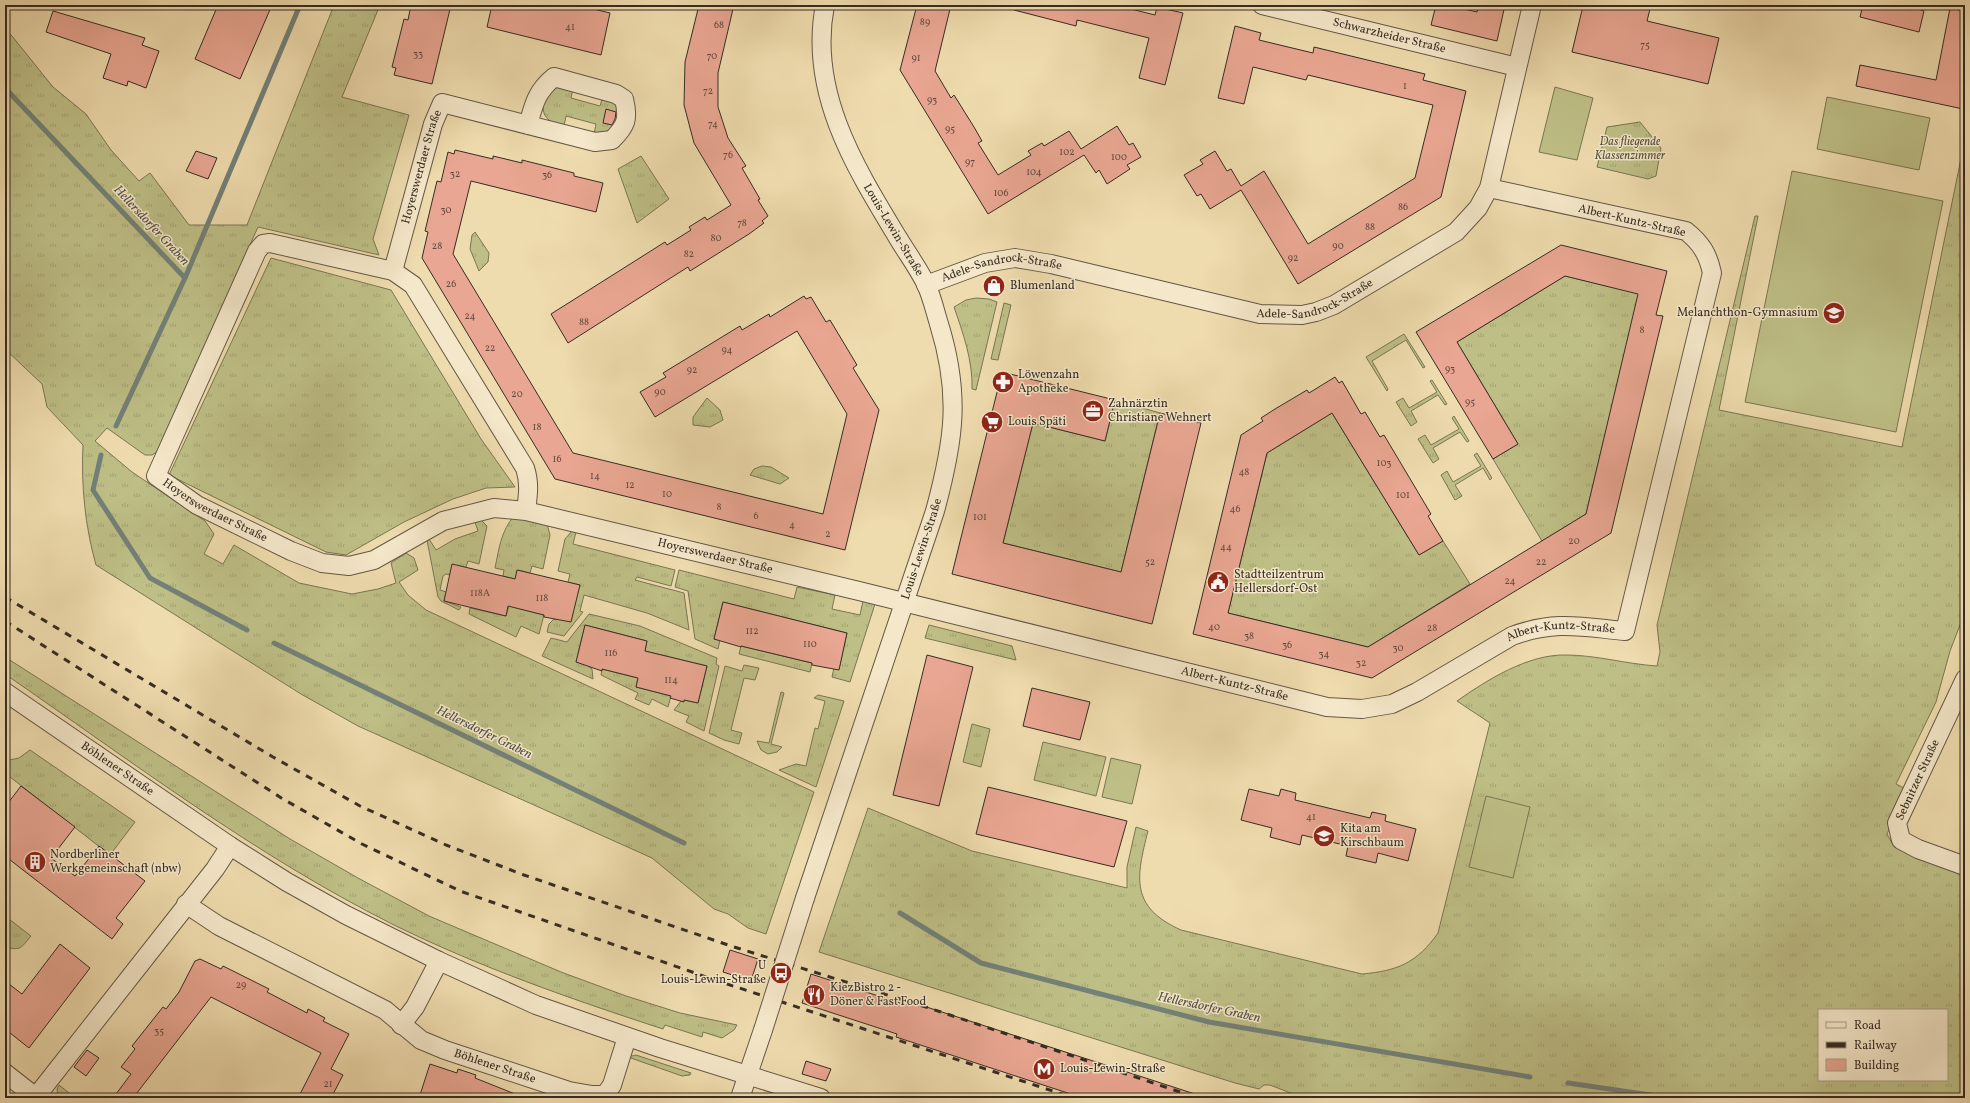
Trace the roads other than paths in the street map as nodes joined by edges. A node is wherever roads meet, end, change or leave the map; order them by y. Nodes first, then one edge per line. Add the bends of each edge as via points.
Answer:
1 (825, 5) edge
2 (1262, 5) edge
3 (1532, 5) edge
4 (1517, 67) junction
5 (528, 125) junction
6 (1489, 188) junction
7 (393, 271) junction
8 (926, 285) junction
9 (526, 511) junction
10 (905, 603) junction
11 (1963, 688) edge
12 (5, 692) edge
13 (230, 846) junction
14 (1965, 866) edge
15 (186, 904) junction
16 (439, 961) junction
17 (401, 1025) junction
18 (627, 1037) junction
19 (5, 1073) edge
20 (747, 1076) junction
21 (794, 1094) edge
22 (36, 1098) edge
23 (740, 1098) edge
24 (821, 1098) edge

1 - 8 street, Louis-Lewin-Straße via 822,43 825,84 840,132 862,178
2 - 4 street, Schwarzheider Straße
3 - 4 street, Adele-Sandrock-Straße
4 - 6 street, Adele-Sandrock-Straße
5 - 5 street, Hoyerswerdaer Straße via 595,142 608,142 623,129 628,113 624,100 616,94 554,77 543,86 535,99
5 - 7 street, Hoyerswerdaer Straße via 442,103 433,124
6 - 8 street, Adele-Sandrock-Straße via 1478,208 1456,232 1334,305 1302,315 1260,314 1051,264 1015,258 985,263
6 - 10 street, Albert-Kuntz-Straße via 1686,231 1703,246 1709,258 1712,273 1625,631 1549,625 1528,630 1512,636 1392,704 1362,709 1327,707
7 - 9 street, Hoyerswerdaer Straße via 413,285 525,468 529,478
7 - 9 street, Hoyerswerdaer Straße via 270,243 263,244 257,251 156,476 197,505 291,551 322,563 349,566 374,560 443,521 494,508
8 - 10 street, Louis-Lewin-Straße via 946,347 952,383 953,415 945,473
9 - 10 street, Hoyerswerdaer Straße
10 - 20 street, Louis-Lewin-Straße, bridge
11 - 14 street, Sebnitzer Straße via 1897,823 1901,840
12 - 13 street, Böhlener Straße
13 - 15 street
13 - 16 street, Böhlener Straße via 346,915
15 - 17 street, Böhlener Straße via 219,926 385,1010
15 - 22 street
16 - 17 street via 415,1007
16 - 18 street, Böhlener Straße via 536,1006
17 - 18 street, Böhlener Straße via 421,1040 445,1050 569,1091 592,1095 604,1095 612,1084
18 - 20 street, Böhlener Straße
19 - 22 street
20 - 21 street, Böhlener Straße
20 - 23 street, Louis-Lewin-Straße
21 - 24 street, Böhlener Straße

